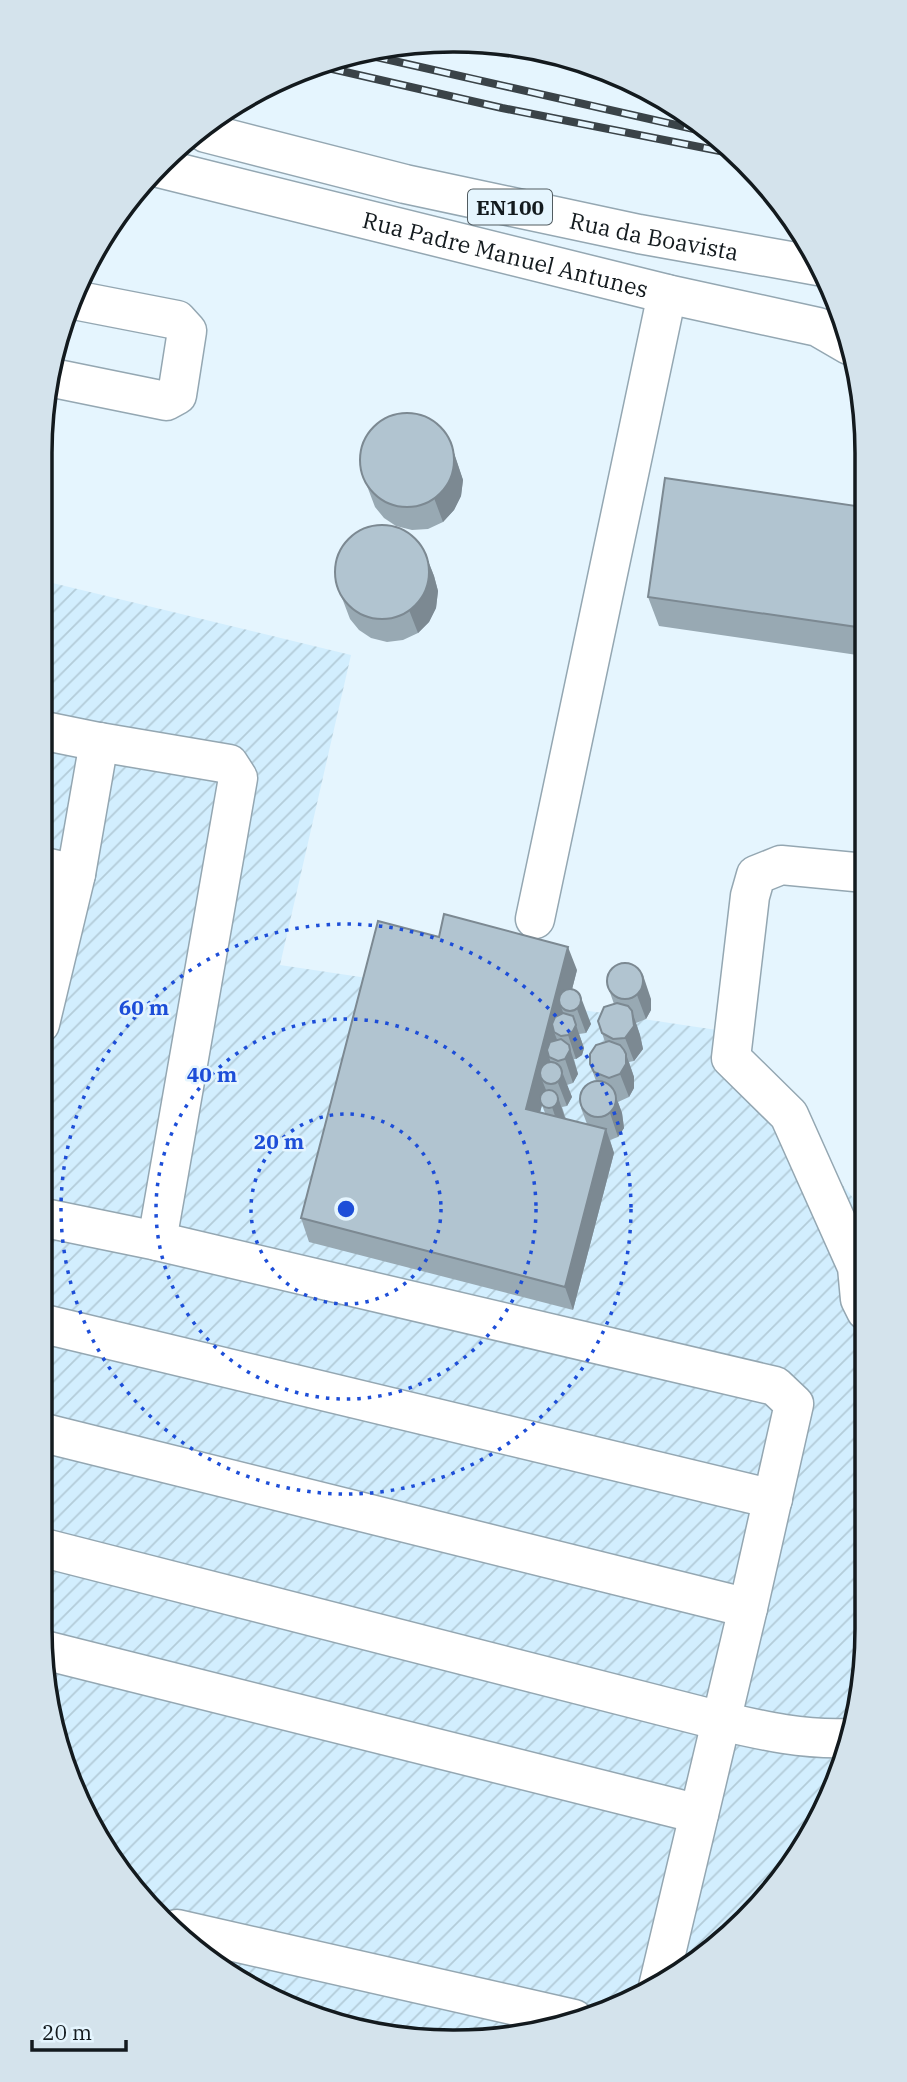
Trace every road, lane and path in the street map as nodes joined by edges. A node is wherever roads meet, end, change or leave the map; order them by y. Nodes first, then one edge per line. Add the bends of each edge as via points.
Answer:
1 (210, 134) edge
2 (169, 171) edge
3 (807, 264) edge
4 (667, 294) junction
5 (82, 302) edge
6 (837, 338) edge
7 (59, 380) edge
8 (52, 732) edge
9 (99, 742) junction
10 (58, 870) edge
11 (855, 872) edge
12 (535, 919) dead end
13 (52, 923) edge
14 (52, 1219) edge
15 (157, 1241) junction
16 (855, 1263) edge
17 (52, 1326) edge
18 (52, 1435) edge
19 (773, 1499) junction
20 (52, 1550) edge
21 (748, 1608) junction
22 (53, 1652) edge
23 (721, 1721) junction
24 (839, 1738) edge
25 (699, 1814) junction
26 (192, 1932) edge
27 (662, 1971) edge
28 (559, 2016) edge

1 - 3 main road, Rua da Boavista / EN100 via 405,184
2 - 4 main road, Rua Padre Manuel Antunes
4 - 6 main road, Rua Padre Manuel Antunes via 818,327
4 - 12 main road
5 - 7 main road via 177,320 187,331 177,395 166,401
8 - 9 main road
9 - 10 main road
9 - 15 main road via 229,764 239,778
10 - 13 main road
11 - 16 main road via 781,864 756,875 731,1058 789,1115
14 - 15 main road
15 - 19 main road via 775,1386 793,1404
17 - 19 main road
18 - 21 main road
19 - 21 main road
20 - 23 main road
21 - 23 main road
22 - 25 main road
23 - 24 main road via 782,1735
23 - 25 main road
25 - 27 main road
26 - 28 main road

